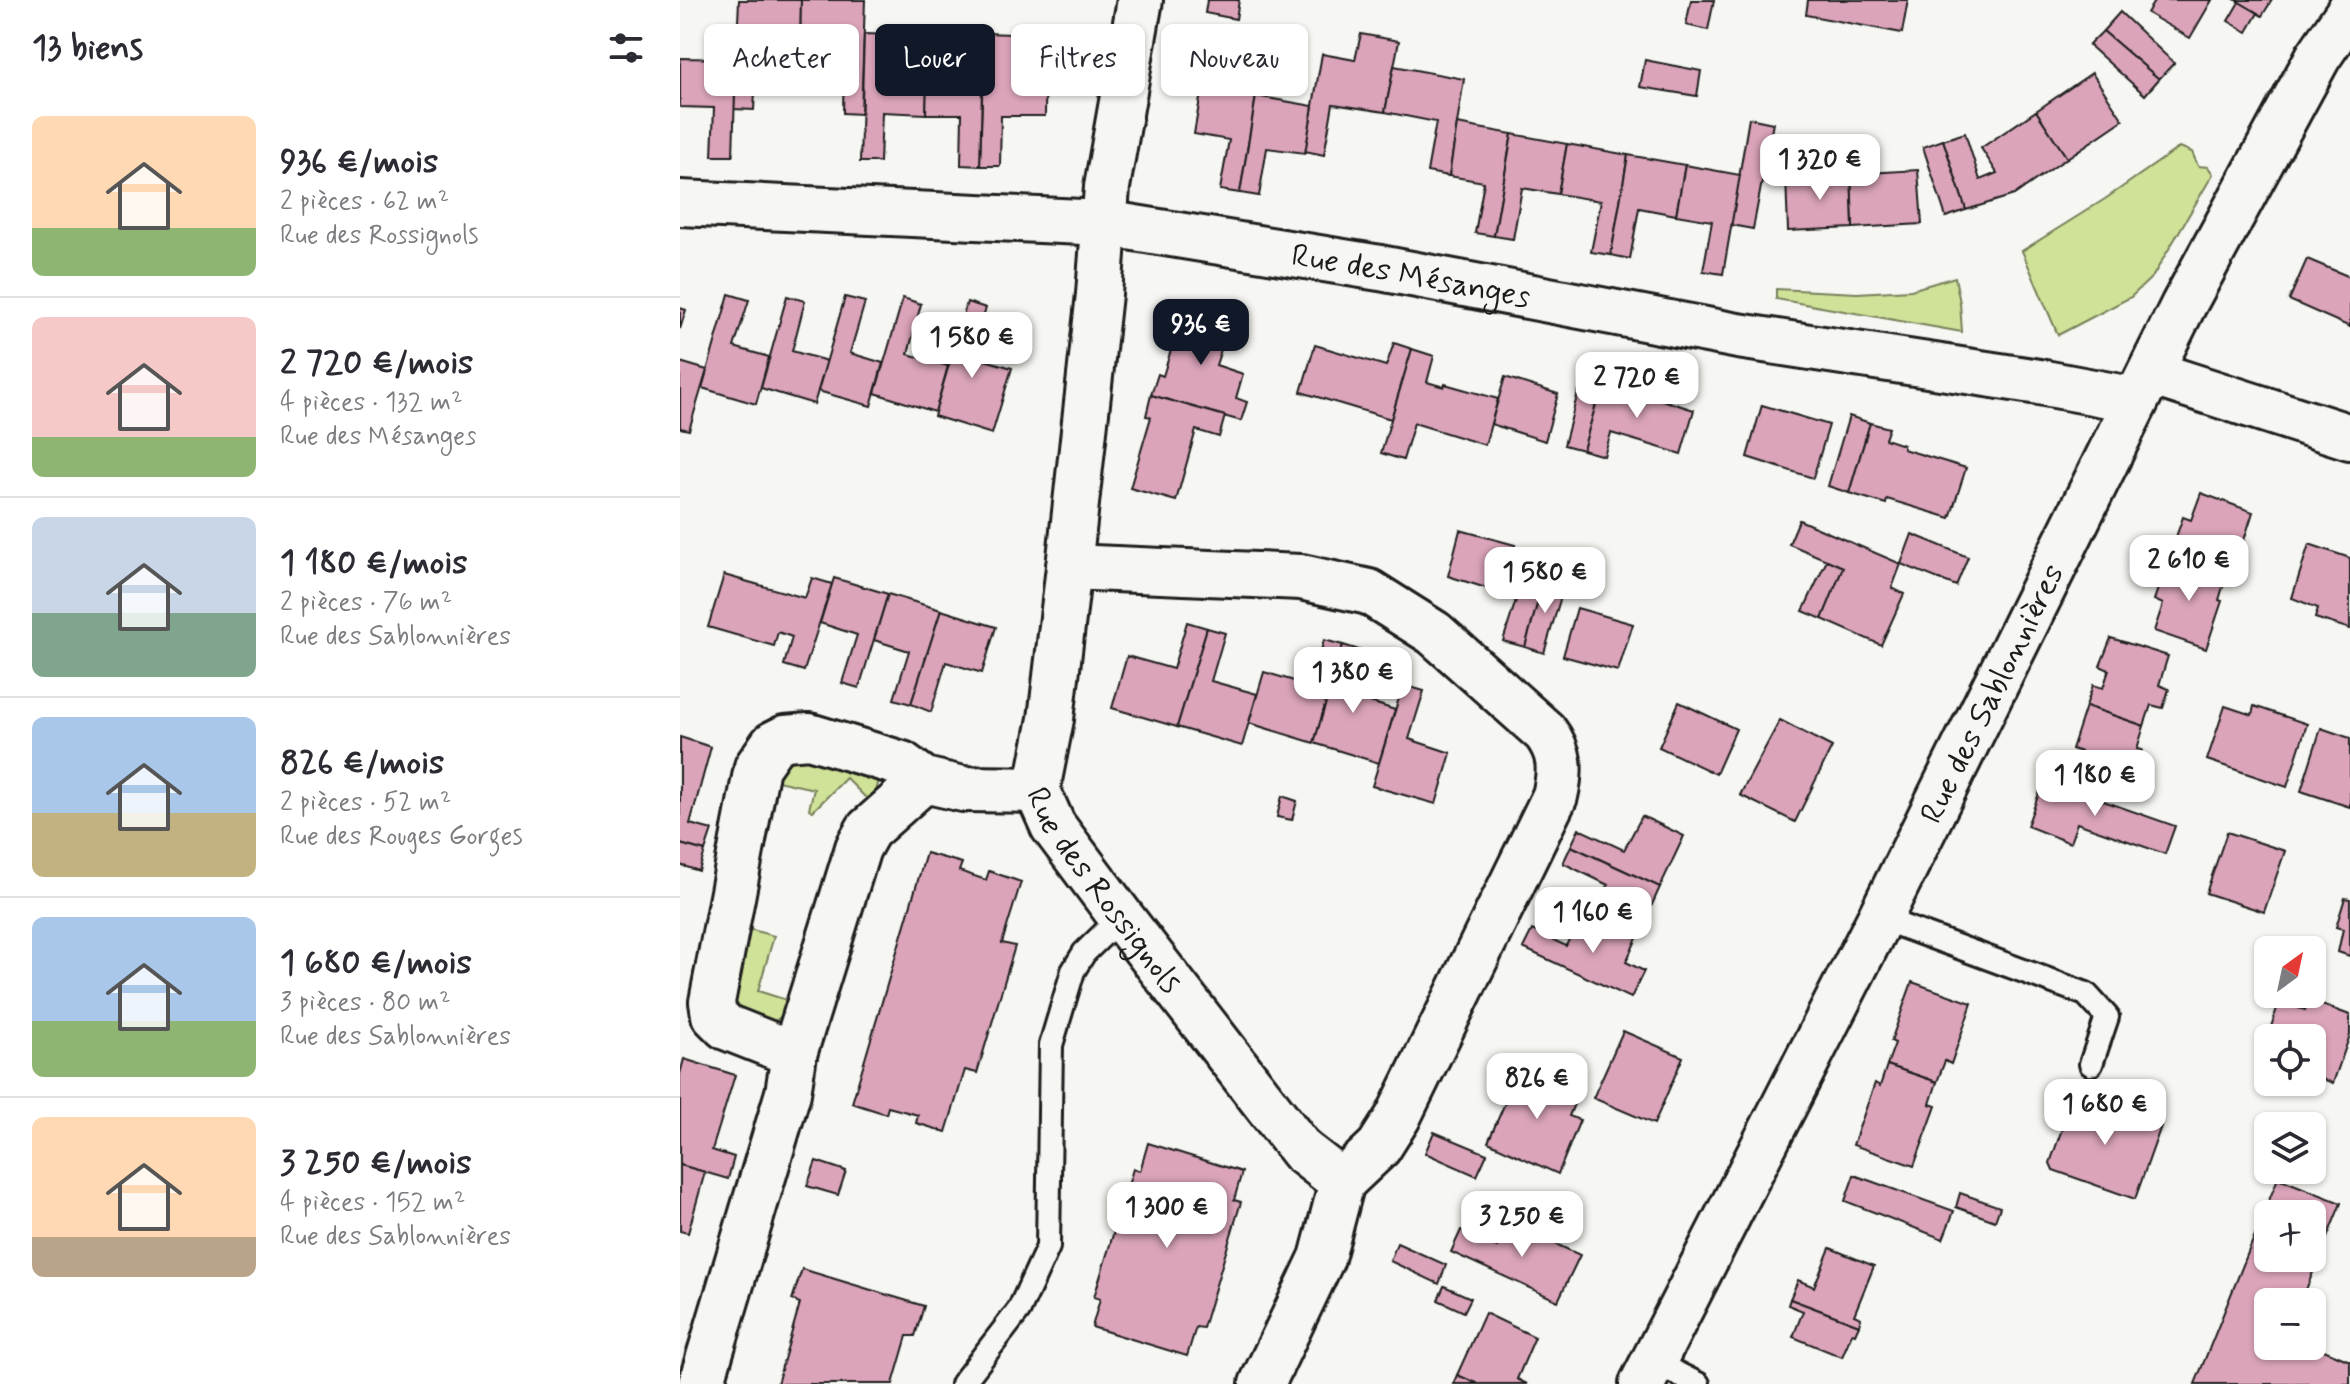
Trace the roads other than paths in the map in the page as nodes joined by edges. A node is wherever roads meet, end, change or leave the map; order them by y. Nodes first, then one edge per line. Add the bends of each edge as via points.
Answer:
1 (1140, 0) edge
2 (2350, 10) edge
3 (680, 203) edge
4 (1104, 223) junction
5 (2144, 386) junction
6 (2350, 437) edge
7 (1069, 567) junction
8 (924, 780) junction
9 (1037, 790) junction
10 (1121, 917) junction
11 (1880, 918) junction
12 (794, 1054) junction
13 (2091, 1064) dead end
14 (1342, 1182) junction
15 (1648, 1373) edge
16 (701, 1384) edge
17 (962, 1384) edge
18 (1262, 1384) edge
19 (1698, 1384) edge

1 - 4 street, Rue des Rossignols
2 - 5 street, Rue des Sablonnières via 2274,137
3 - 4 street, Rue des Mésanges
4 - 5 street, Rue des Mésanges via 1380,268 1738,336 2039,382
4 - 7 street, Rue des Rossignols
5 - 6 street, Rue des Mésanges
5 - 11 street, Rue des Sablonnières
7 - 9 street, Rue des Rossignols
7 - 14 street via 1301,577 1369,592 1434,633 1555,745 1560,758 1555,796 1398,1117 1379,1147
8 - 9 street via 963,789
8 - 12 street via 868,830 858,848
8 - 12 street via 902,764 809,736 773,744 757,767 712,1002 714,1015 726,1027
9 - 10 street, Rue des Rossignols via 1053,826
10 - 14 street, Rue des Rossignols via 1302,1151
10 - 17 lane via 1073,971 1051,1045 1048,1247 1019,1310
11 - 13 lane via 2086,994 2107,1017
11 - 15 street, Rue des Sablonnières
12 - 16 street via 788,1093
14 - 18 street via 1322,1258
15 - 19 lane

